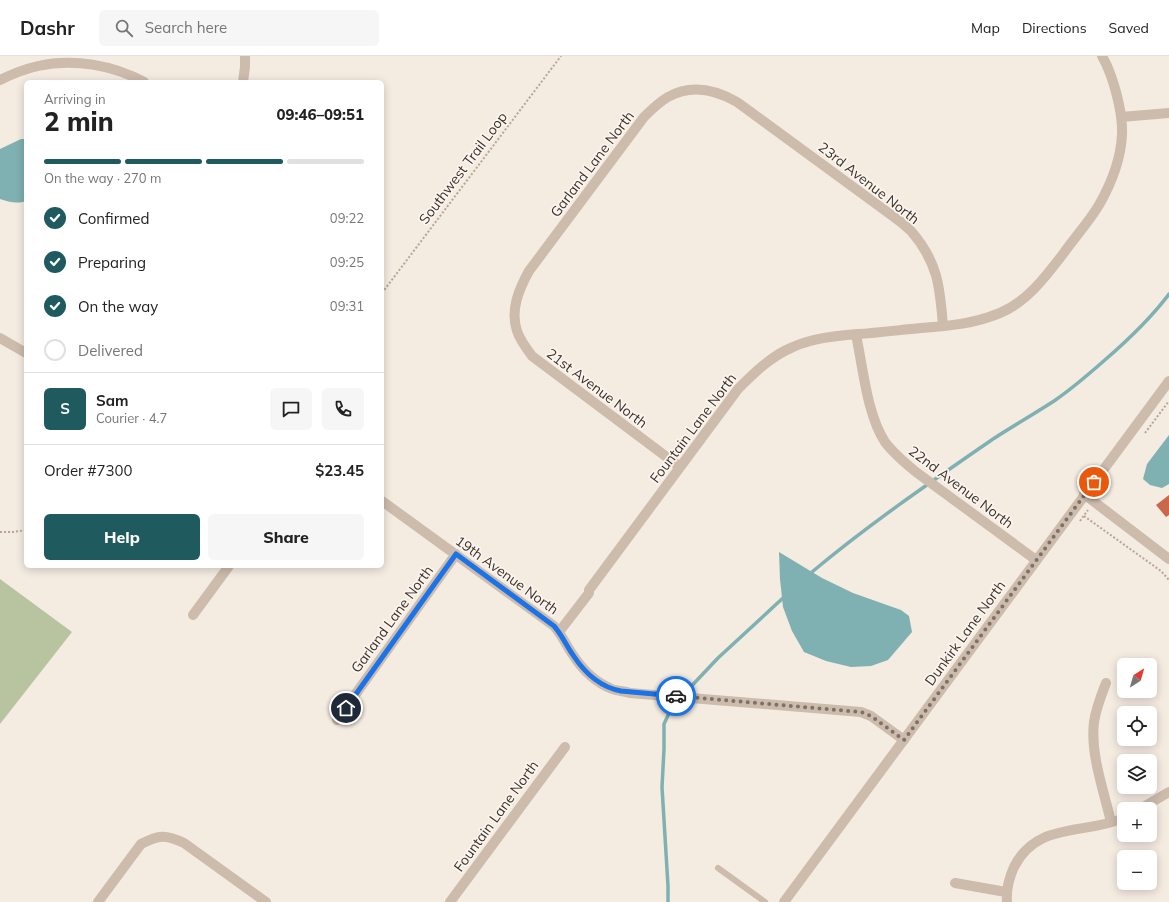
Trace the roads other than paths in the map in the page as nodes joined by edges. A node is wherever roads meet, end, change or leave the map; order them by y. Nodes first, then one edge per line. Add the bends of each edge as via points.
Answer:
1 (245, 56) edge
2 (1102, 56) edge
3 (0, 80) edge
4 (140, 80) edge
5 (243, 80) edge
6 (737, 102) joint
7 (1169, 113) edge
8 (1121, 117) junction
9 (514, 318) joint
10 (943, 326) junction
11 (856, 335) junction
12 (0, 338) edge
13 (24, 352) edge
14 (1169, 381) edge
15 (680, 467) junction
16 (1084, 494) junction
17 (384, 502) edge
18 (456, 554) junction
19 (1169, 559) edge
20 (1036, 560) junction
21 (228, 568) edge
22 (193, 615) dead end
23 (559, 632) junction
24 (1106, 683) dead end
25 (337, 720) dead end
26 (904, 740) junction
27 (565, 747) dead end
28 (1169, 792) edge
29 (1152, 802) edge
30 (1117, 820) edge
31 (1111, 822) junction
32 (718, 868) dead end
33 (955, 883) dead end
34 (1007, 897) edge
35 (98, 902) edge
36 (266, 902) edge
37 (450, 902) edge
38 (765, 902) edge
39 (784, 902) edge

1 - 5 street
2 - 8 street via 1116,90
3 - 4 street via 38,66 61,62 110,68
6 - 9 street, Garland Lane North via 726,95 698,90 669,96 656,105 644,117 529,271 516,301
6 - 10 street, 23rd Avenue North via 910,230 932,263 938,282
7 - 8 street
8 - 10 street via 1122,134 1118,160 1110,184 1098,206 1037,286 1021,301 1002,313 960,325
9 - 15 street, 21st Avenue North via 517,331 532,356
10 - 11 street, Fountain Lane North
11 - 15 street, Fountain Lane North via 814,340 792,347 772,358 738,389
11 - 20 street, 22nd Avenue North via 870,402 885,442 916,472
12 - 13 street
14 - 16 street, Dunkirk Lane North
15 - 23 street, Fountain Lane North
16 - 19 street
16 - 20 street, Dunkirk Lane North
17 - 18 street, 19th Avenue North
18 - 23 street, 19th Avenue North
18 - 25 street, Garland Lane North
20 - 26 street, Dunkirk Lane North
21 - 22 street
23 - 26 street, 19th Avenue North via 583,669 612,689 630,693 861,712 871,716
24 - 31 street via 1097,706 1093,738
26 - 39 street, Dunkirk Lane North
27 - 37 street, Fountain Lane North
28 - 29 street
30 - 31 street
31 - 34 street via 1057,832 1041,838 1017,861 1010,876
32 - 38 lane
33 - 34 street
35 - 36 street via 141,844 162,836 184,843

